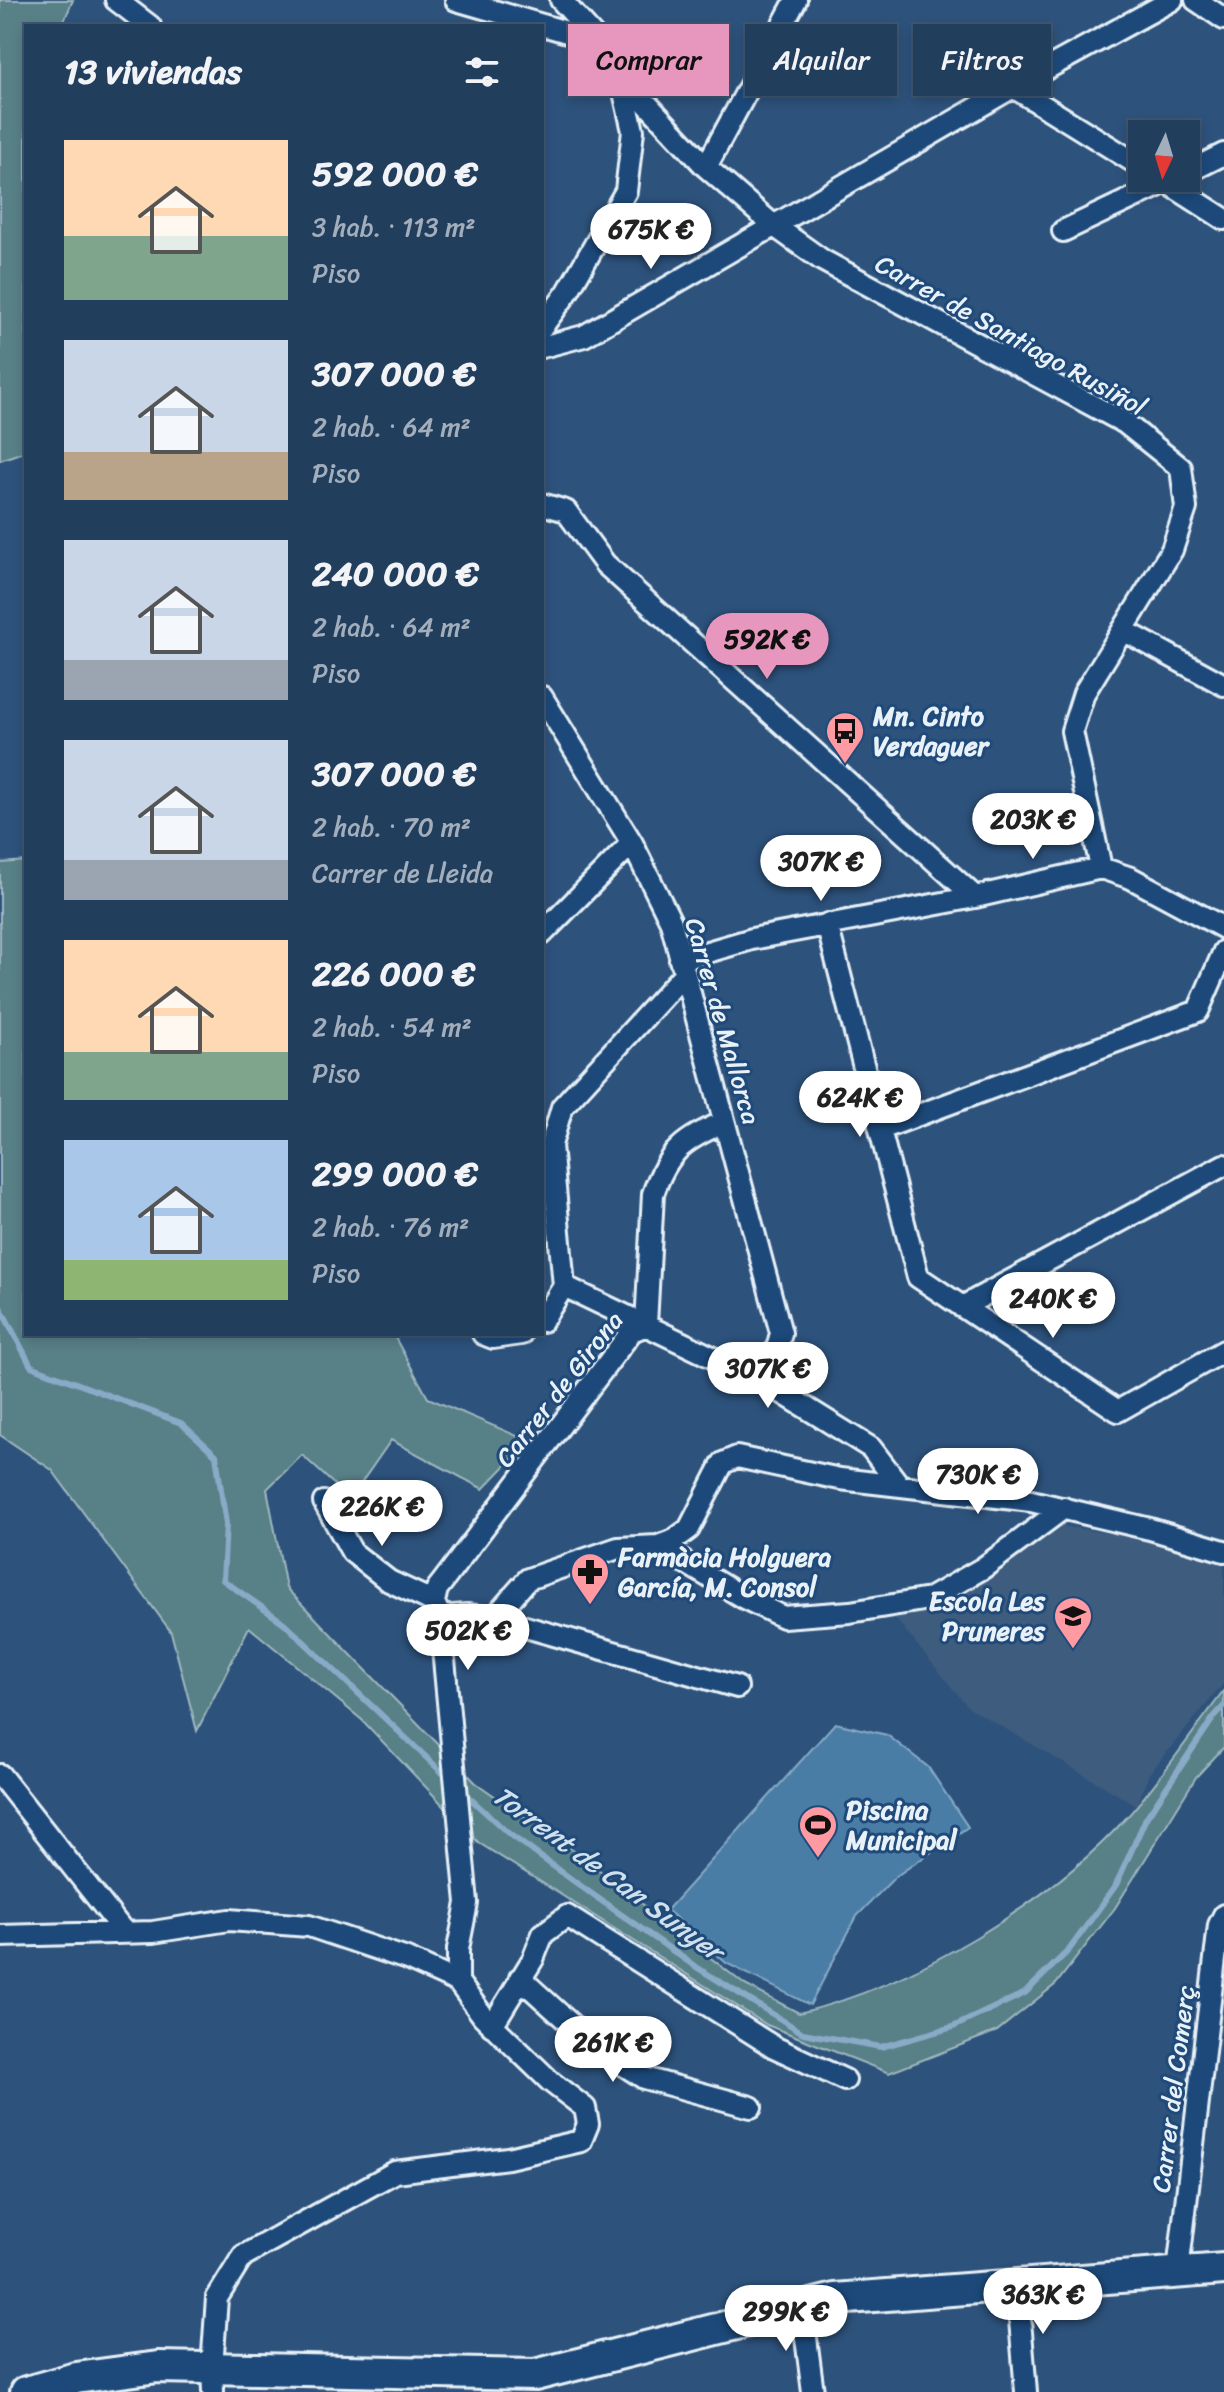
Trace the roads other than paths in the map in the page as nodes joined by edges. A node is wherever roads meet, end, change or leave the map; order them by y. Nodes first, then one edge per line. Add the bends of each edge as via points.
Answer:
1 (116, 0) edge
2 (456, 0) edge
3 (561, 0) edge
4 (796, 0) edge
5 (1172, 0) edge
6 (1196, 0) edge
7 (1224, 19) edge
8 (147, 24) edge
9 (539, 24) edge
10 (583, 24) edge
11 (544, 25) edge
12 (568, 32) edge
13 (1051, 66) edge
14 (625, 96) edge
15 (640, 96) edge
16 (997, 96) edge
17 (1028, 96) edge
18 (1224, 154) edge
19 (1128, 158) edge
20 (1200, 166) edge
21 (706, 167) junction
22 (1141, 192) edge
23 (1186, 192) edge
24 (1224, 219) edge
25 (773, 225) junction
26 (1063, 231) dead end
27 (544, 324) edge
28 (544, 346) edge
29 (544, 505) edge
30 (1123, 630) junction
31 (1224, 685) edge
32 (545, 711) edge
33 (632, 843) junction
34 (1101, 868) junction
35 (975, 897) junction
36 (827, 924) junction
37 (1224, 928) edge
38 (544, 932) edge
39 (1224, 951) edge
40 (682, 967) junction
41 (724, 1122) junction
42 (881, 1129) junction
43 (1224, 1165) edge
44 (564, 1286) junction
45 (962, 1307) junction
46 (544, 1318) edge
47 (646, 1325) junction
48 (1224, 1351) edge
49 (768, 1384) junction
50 (899, 1485) junction
51 (324, 1502) dead end
52 (1064, 1508) junction
53 (658, 1546) junction
54 (1224, 1551) edge
55 (437, 1609) junction
56 (494, 1618) junction
57 (737, 1687) dead end
58 (0, 1775) edge
59 (1224, 1915) edge
60 (124, 1932) junction
61 (0, 1936) edge
62 (520, 1978) junction
63 (458, 1982) junction
64 (492, 2026) junction
65 (845, 2080) dead end
66 (751, 2107) dead end
67 (1224, 2269) edge
68 (1178, 2271) junction
69 (1017, 2284) junction
70 (802, 2307) junction
71 (213, 2380) edge
72 (465, 2382) edge
73 (26, 2392) edge
74 (813, 2392) edge
75 (1026, 2392) edge

1 - 8 street
2 - 9 street
3 - 10 street
4 - 21 street
5 - 13 street
6 - 7 street
11 - 12 street
14 - 27 street via 633,131 626,191
15 - 21 street, Carrer de Santiago Rusiñol
16 - 25 street
17 - 19 street
18 - 20 street
21 - 25 street, Carrer de Santiago Rusiñol
22 - 26 street
23 - 24 street
25 - 28 street via 584,336
25 - 30 street, Carrer de Santiago Rusiñol via 822,260 1125,423 1181,468 1186,508 1172,550
29 - 35 street via 566,511 605,564
30 - 31 street
30 - 34 street, Carrer de Santiago Rusiñol via 1084,693 1072,731
32 - 33 street, Carrer de Mallorca
33 - 38 street
33 - 40 street, Carrer de Mallorca via 671,922
34 - 35 street
34 - 37 street via 1131,878
35 - 36 street
36 - 40 street via 752,939
36 - 42 street
39 - 42 street via 1198,1011
40 - 41 street, Carrer de Mallorca
40 - 44 street via 562,1107 551,1145
41 - 47 street, Carrer de Girona via 696,1134 670,1156 660,1174 653,1194
41 - 49 street, Carrer de Mallorca via 781,1333
42 - 45 street via 918,1277
43 - 45 street
44 - 46 street
44 - 47 street
45 - 48 street via 1118,1411
47 - 49 street
47 - 55 street, Carrer de Girona via 632,1331 437,1589
49 - 50 street via 871,1448
50 - 52 street
50 - 53 street via 840,1479 737,1457 723,1463 689,1529
51 - 55 street via 352,1552
52 - 53 street via 983,1568 929,1599 850,1612 783,1617
52 - 54 street
53 - 56 street via 618,1548 528,1579
55 - 56 street
55 - 63 street via 467,1903
56 - 57 street
58 - 60 street
59 - 68 street, Carrer del Comerç
60 - 61 street
60 - 63 street via 229,1920 309,1926
62 - 64 street
62 - 65 street via 543,1934 567,1916 774,2047
62 - 66 street via 596,2047 644,2078
63 - 64 street
64 - 71 street via 585,2108 588,2124 581,2141 508,2158 395,2172 243,2256 217,2298
67 - 68 street
68 - 69 street
69 - 70 street via 835,2299
69 - 75 street
70 - 72 street via 535,2375
70 - 74 street
71 - 72 street
71 - 73 street via 158,2367 76,2378

